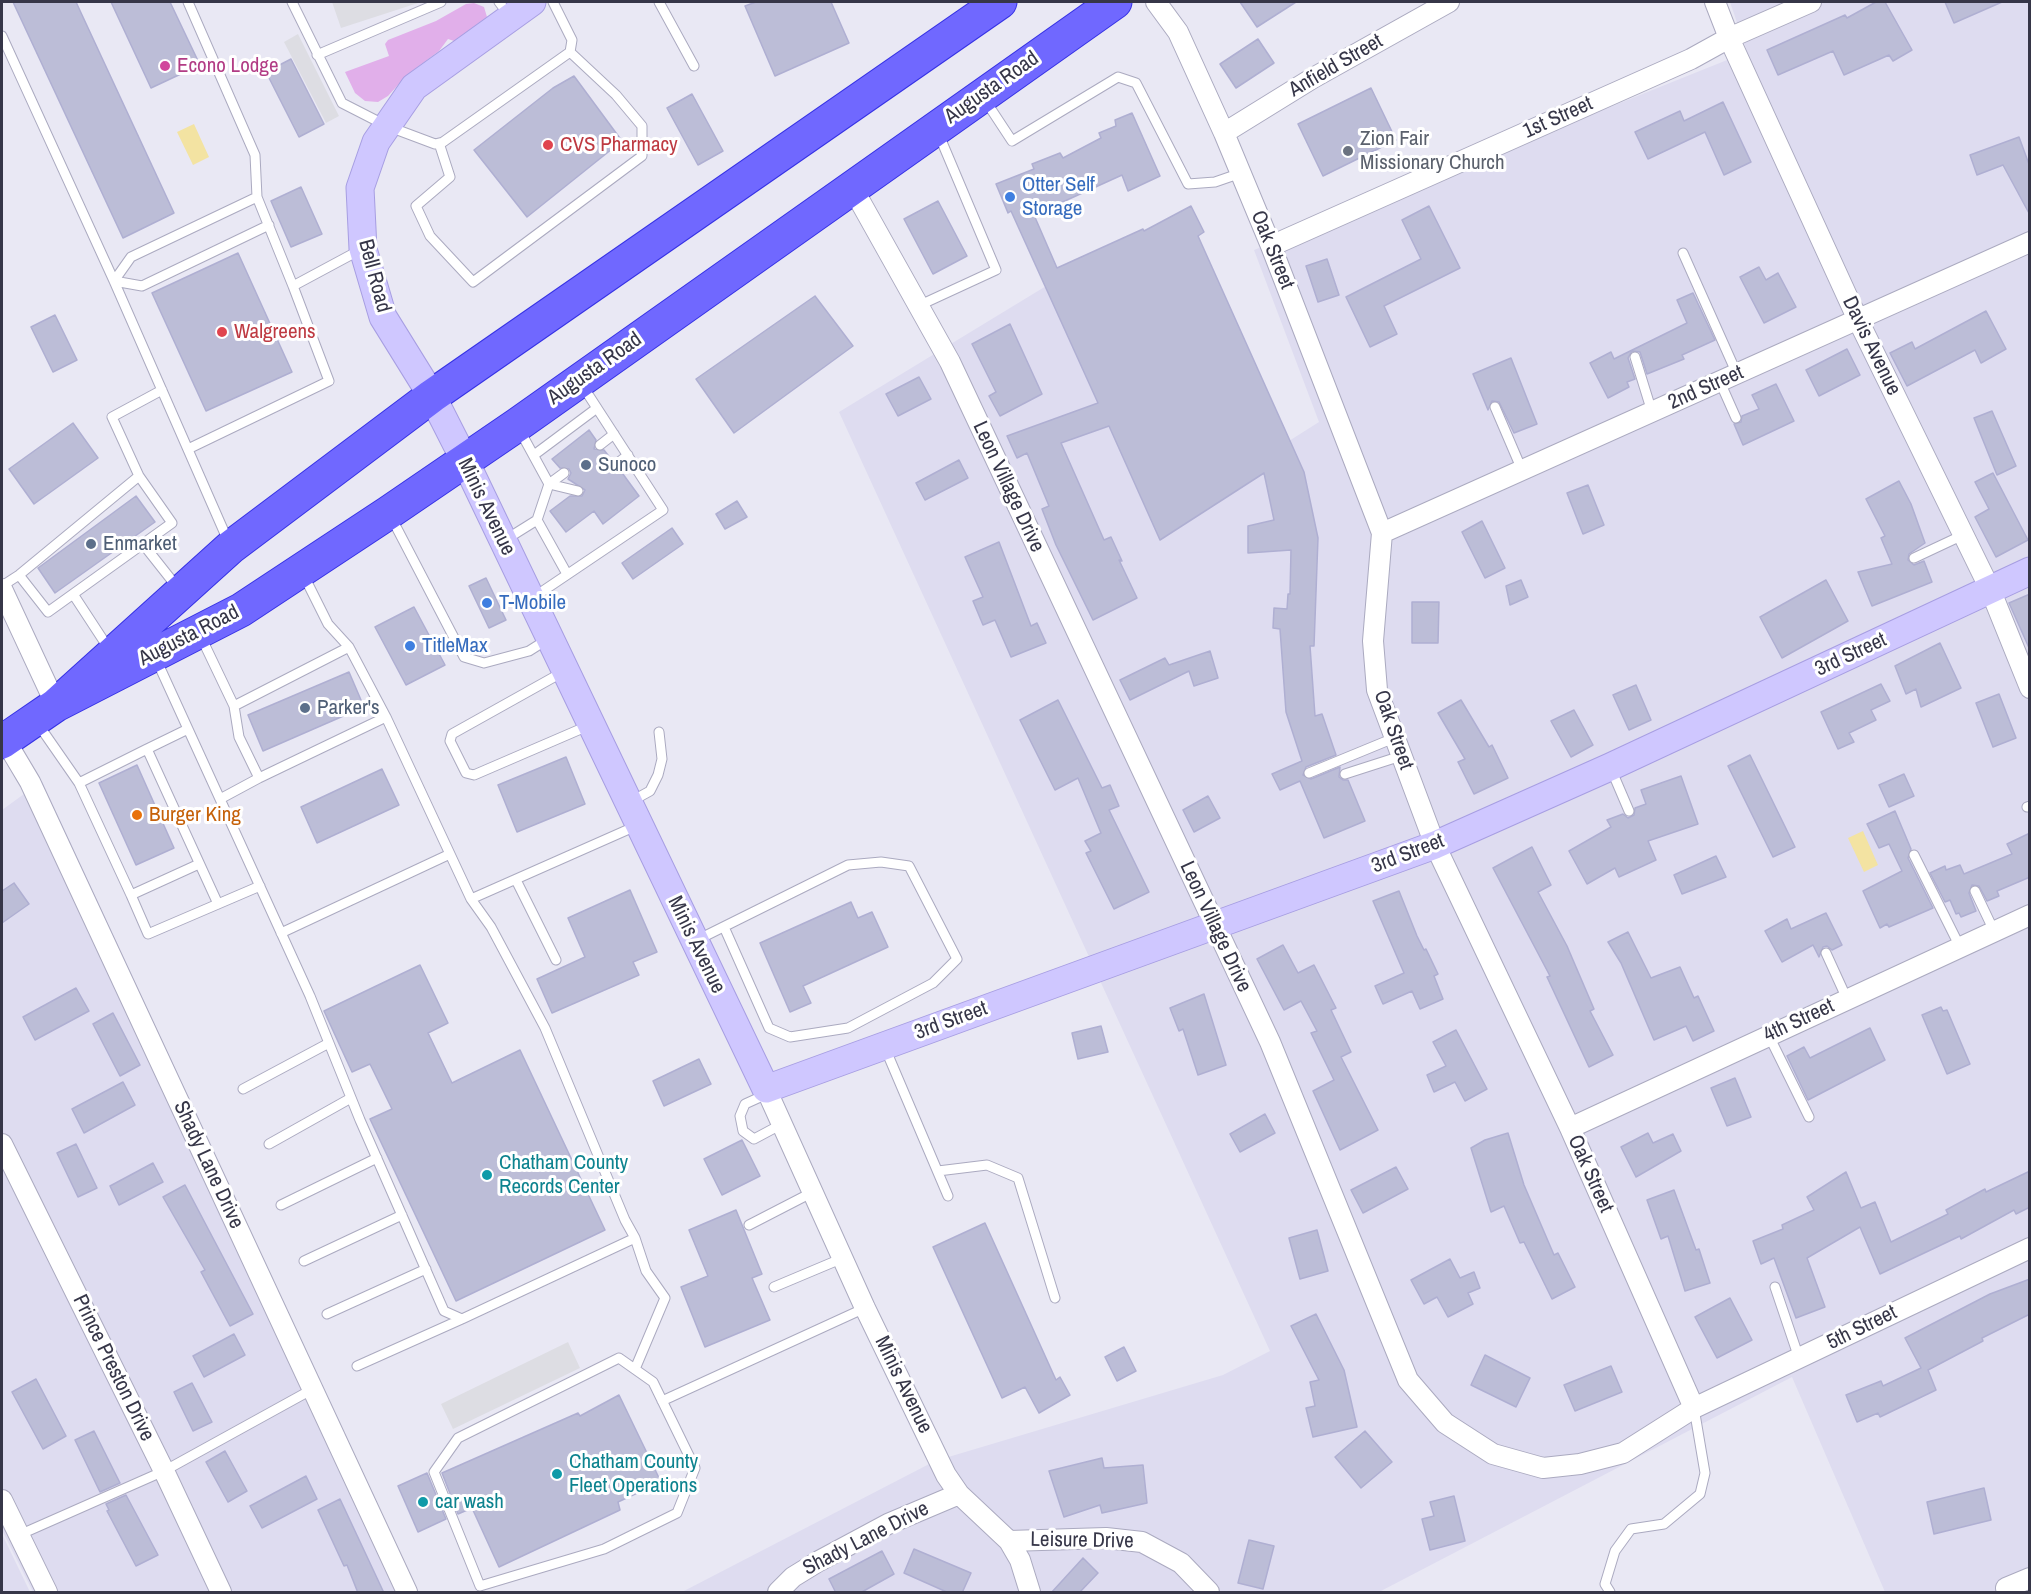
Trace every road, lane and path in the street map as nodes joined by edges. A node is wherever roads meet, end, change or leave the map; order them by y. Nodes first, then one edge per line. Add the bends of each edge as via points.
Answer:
1 (188, 2) edge
2 (292, 2) edge
3 (441, 2) edge
4 (532, 2) edge
5 (553, 2) edge
6 (659, 2) edge
7 (1000, 2) edge
8 (1115, 2) edge
9 (1156, 2) edge
10 (1449, 2) edge
11 (1715, 2) edge
12 (1811, 2) edge
13 (505, 9) edge
14 (2, 36) edge
15 (1728, 38) junction
16 (570, 52) junction
17 (317, 55) junction
18 (694, 66) dead end
19 (982, 96) junction
20 (387, 126) junction
21 (936, 128) junction
22 (1224, 133) junction
23 (439, 143) junction
24 (1241, 174) junction
25 (852, 187) junction
26 (257, 197) junction
27 (269, 225) junction
28 (2030, 242) edge
29 (1271, 246) junction
30 (363, 249) junction
31 (1683, 253) dead end
32 (114, 281) junction
33 (293, 286) junction
34 (918, 306) junction
35 (1858, 320) junction
36 (1635, 357) dead end
37 (1729, 378) junction
38 (579, 381) junction
39 (162, 390) junction
40 (432, 396) junction
41 (1495, 406) dead end
42 (597, 408) junction
43 (1652, 412) junction
44 (1736, 418) dead end
45 (517, 425) junction
46 (614, 434) junction
47 (600, 445) dead end
48 (188, 449) junction
49 (534, 455) junction
50 (628, 455) junction
51 (465, 461) junction
52 (615, 465) dead end
53 (1522, 470) junction
54 (564, 473) dead end
55 (139, 476) junction
56 (549, 484) junction
57 (578, 491) dead end
58 (388, 513) junction
59 (537, 520) junction
60 (1382, 533) junction
61 (1963, 534) junction
62 (503, 541) junction
63 (143, 543) junction
64 (231, 547) junction
65 (1914, 558) dead end
66 (301, 570) junction
67 (2030, 571) edge
68 (567, 574) junction
69 (19, 575) junction
70 (2, 587) edge
71 (1990, 589) junction
72 (181, 592) junction
73 (73, 594) junction
74 (531, 599) junction
75 (198, 632) junction
76 (549, 638) junction
77 (349, 647) junction
78 (112, 654) junction
79 (154, 654) junction
80 (565, 671) junction
81 (2030, 688) edge
82 (234, 706) junction
83 (45, 712) junction
84 (386, 717) junction
85 (590, 724) junction
86 (188, 729) junction
87 (659, 732) dead end
88 (3, 741) edge
89 (1398, 747) junction
90 (147, 749) junction
91 (1610, 767) junction
92 (1309, 773) dead end
93 (1346, 774) dead end
94 (259, 778) junction
95 (79, 783) junction
96 (220, 800) junction
97 (1629, 811) dead end
98 (633, 814) junction
99 (1435, 845) junction
100 (450, 854) junction
101 (1914, 855) dead end
102 (199, 864) junction
103 (516, 880) junction
104 (260, 886) junction
105 (1975, 891) dead end
106 (131, 895) junction
107 (471, 899) junction
108 (218, 904) junction
109 (2030, 915) edge
110 (1214, 925) junction
111 (724, 927) junction
112 (1994, 931) junction
113 (281, 933) junction
114 (695, 941) junction
115 (1960, 947) junction
116 (1826, 953) dead end
117 (556, 960) dead end
118 (1847, 999) junction
119 (1768, 1036) junction
120 (329, 1043) junction
121 (884, 1046) junction
122 (243, 1089) dead end
123 (767, 1091) junction
124 (351, 1098) junction
125 (1809, 1118) dead end
126 (782, 1124) junction
127 (1570, 1128) junction
128 (2, 1144) edge
129 (269, 1144) dead end
130 (377, 1158) junction
131 (938, 1171) junction
132 (813, 1192) junction
133 (948, 1196) dead end
134 (281, 1205) dead end
135 (402, 1215) junction
136 (749, 1224) dead end
137 (636, 1238) junction
138 (2030, 1248) edge
139 (843, 1258) junction
140 (304, 1261) dead end
141 (426, 1269) junction
142 (774, 1287) dead end
143 (1775, 1287) dead end
144 (1055, 1298) dead end
145 (866, 1308) junction
146 (327, 1314) dead end
147 (462, 1319) junction
148 (1799, 1358) junction
149 (357, 1366) dead end
150 (635, 1369) junction
151 (311, 1390) junction
152 (662, 1401) junction
153 (1694, 1408) junction
154 (164, 1470) junction
155 (959, 1494) junction
156 (2, 1500) edge
157 (19, 1536) junction
158 (1009, 1541) junction
159 (2030, 1578) edge
160 (2007, 1588) dead end
161 (47, 1593) edge
162 (221, 1593) edge
163 (407, 1593) edge
164 (778, 1593) edge
165 (1030, 1593) edge
166 (1209, 1593) edge
167 (1610, 1593) edge

1 - 26 lane via 255,155
2 - 17 lane
3 - 17 lane
4 - 13 street, Bell Road
5 - 16 lane via 572,40
6 - 18 lane
7 - 40 highway, Augusta Road
8 - 19 highway, Augusta Road
9 - 22 street, Oak Street via 1178,32
10 - 22 street, Anfield Street
11 - 15 street, Davis Avenue
12 - 15 street, 1st Street
13 - 20 street, Bell Road via 414,87
14 - 32 lane
15 - 29 street, 1st Street via 1691,59
15 - 35 street, Davis Avenue
16 - 23 lane
16 - 23 lane via 642,126 642,156 473,282 430,236 416,206 450,177
17 - 20 lane via 342,103
19 - 21 highway, Augusta Road
19 - 24 lane via 1012,141 1118,77 1136,83 1188,184 1215,182
20 - 23 lane
20 - 30 street, Bell Road via 376,142 360,188
21 - 25 highway, Augusta Road
21 - 34 lane via 996,270
22 - 24 street, Oak Street
24 - 29 street, Oak Street
25 - 34 street, Leon Village Drive
25 - 38 highway, Augusta Road
26 - 27 lane
26 - 32 lane via 131,257
27 - 32 lane via 142,286
27 - 33 lane
28 - 35 street, 2nd Street
29 - 60 street, Oak Street
30 - 33 lane
30 - 40 street, Bell Road via 383,317
31 - 37 lane
32 - 39 lane
33 - 48 lane via 329,381
34 - 110 street, Leon Village Drive via 950,362
35 - 37 street, 2nd Street
35 - 61 street, Davis Avenue
36 - 43 lane
37 - 43 street, 2nd Street
37 - 44 lane
38 - 42 lane
38 - 45 highway, Augusta Road
39 - 48 lane
39 - 55 lane via 112,417
40 - 51 street, Minis Avenue
40 - 64 highway, Augusta Road
41 - 53 lane
42 - 46 lane
42 - 49 lane
43 - 53 street, 2nd Street
45 - 49 lane
45 - 51 highway, Augusta Road
46 - 47 lane
46 - 50 lane
48 - 64 lane
49 - 56 lane
50 - 52 lane
50 - 68 lane via 663,510
51 - 58 highway, Augusta Road
51 - 62 street, Minis Avenue
53 - 60 street, 2nd Street
54 - 56 lane
55 - 63 lane via 172,523
55 - 69 lane
56 - 57 lane
56 - 59 lane
58 - 66 highway, Augusta Road
58 - 76 lane via 465,657 484,663 529,651
59 - 62 lane
59 - 68 lane
60 - 89 street, Oak Street via 1372,641 1377,690
61 - 65 lane
61 - 71 street, Davis Avenue
62 - 74 street, Minis Avenue
63 - 72 lane
63 - 73 lane
64 - 72 highway, Augusta Road
66 - 75 highway, Augusta Road via 241,610
66 - 77 lane via 328,624
67 - 71 street, 3rd Street
68 - 74 lane
69 - 70 lane
69 - 73 lane via 48,612
70 - 83 street
71 - 81 street, Davis Avenue
71 - 91 street, 3rd Street
72 - 78 highway, Augusta Road
73 - 78 lane
74 - 76 street, Minis Avenue
75 - 79 highway, Augusta Road
75 - 82 lane
76 - 80 street, Minis Avenue
77 - 82 lane
77 - 84 lane
78 - 83 highway, Augusta Road
79 - 83 highway, Augusta Road
79 - 86 lane
80 - 85 street, Minis Avenue
80 - 85 lane via 452,734 450,741 466,773 474,776
82 - 94 lane via 239,737
83 - 88 highway, Augusta Road
83 - 95 lane
84 - 94 lane
84 - 100 lane
85 - 98 street, Minis Avenue
86 - 90 lane
86 - 96 lane
87 - 98 lane via 662,759 658,775
88 - 151 street, Shady Lane Drive via 30,782
89 - 92 lane
89 - 93 lane
89 - 99 street, Oak Street
90 - 95 lane
90 - 102 lane
91 - 97 lane
91 - 99 street, 3rd Street
94 - 96 lane
95 - 106 lane
96 - 104 lane
98 - 103 lane
98 - 114 street, Minis Avenue
99 - 110 street, 3rd Street
99 - 127 street, Oak Street
100 - 107 lane
100 - 113 lane
101 - 115 lane
102 - 106 lane
102 - 108 lane
103 - 107 lane
103 - 117 lane
104 - 108 lane
104 - 113 lane
105 - 112 lane
106 - 108 lane via 147,934
107 - 137 lane via 491,927 545,1028
109 - 112 street, 4th Street
110 - 121 street, 3rd Street
110 - 153 street, Leon Village Drive via 1269,1042 1408,1380 1445,1423 1493,1454 1543,1468 1623,1453
111 - 111 lane via 848,865 881,862 909,866 957,959 933,983 848,1028 790,1037 769,1028
111 - 114 lane
112 - 115 street, 4th Street
113 - 120 lane
114 - 123 street, Minis Avenue
115 - 118 street, 4th Street via 1881,976
116 - 118 lane
118 - 119 street, 4th Street
119 - 125 lane
119 - 127 street, 4th Street
120 - 122 lane
120 - 124 lane
121 - 123 street, 3rd Street
121 - 131 lane
123 - 126 street, Minis Avenue
123 - 126 lane via 745,1104 740,1116 743,1131 754,1139
124 - 129 lane
124 - 130 lane
126 - 132 street, Minis Avenue
127 - 153 street, Oak Street
128 - 154 street, Prince Preston Drive
130 - 134 lane
130 - 135 lane
131 - 133 lane
131 - 144 lane via 987,1165 1018,1178
132 - 136 lane
132 - 139 street, Minis Avenue
135 - 140 lane
135 - 141 lane
137 - 147 lane
137 - 150 lane via 646,1271 665,1299
138 - 148 street, 5th Street
139 - 142 lane
139 - 145 street, Minis Avenue
141 - 146 lane
141 - 147 lane via 444,1311
143 - 148 lane
145 - 152 lane
145 - 155 street, Minis Avenue via 946,1475
147 - 149 lane
148 - 153 street, 5th Street
150 - 152 lane via 653,1382
150 - 152 lane via 619,1358 458,1437 434,1472 480,1586 604,1549 677,1512 695,1468
151 - 154 lane
151 - 163 street, Shady Lane Drive
153 - 167 lane via 1705,1473 1700,1494 1664,1524 1631,1529 1615,1551 1605,1584
154 - 157 lane
154 - 162 street, Prince Preston Drive
155 - 158 street, Leisure Drive
155 - 164 street, Shady Lane Drive via 888,1524 819,1561 793,1577
156 - 157 street
157 - 161 street
158 - 165 street, Leisure Drive via 1020,1560
158 - 166 street, Leisure Drive via 1106,1538 1142,1542 1181,1563
159 - 160 street

